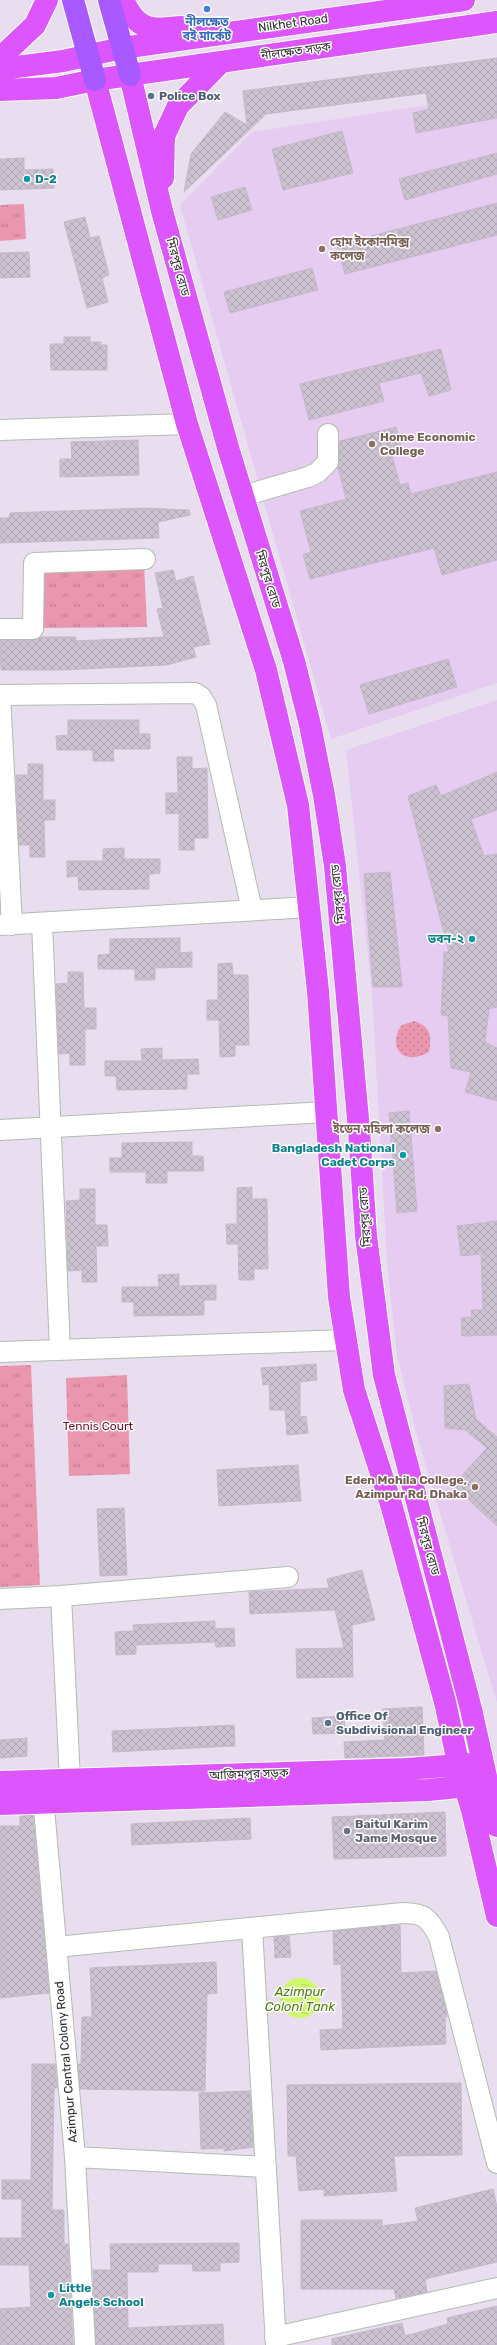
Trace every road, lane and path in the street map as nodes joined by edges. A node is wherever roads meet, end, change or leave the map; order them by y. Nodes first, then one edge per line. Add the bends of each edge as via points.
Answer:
1 (47, 0) edge
2 (73, 0) edge
3 (109, 0) edge
4 (123, 0) edge
5 (464, 0) edge
6 (310, 21) junction
7 (497, 22) edge
8 (122, 48) junction
9 (89, 55) junction
10 (0, 58) edge
11 (221, 62) junction
12 (0, 69) edge
13 (130, 75) junction
14 (96, 80) junction
15 (0, 90) edge
16 (162, 211) junction
17 (188, 424) junction
18 (0, 430) edge
19 (328, 434) dead end
20 (243, 496) junction
21 (146, 559) dead end
22 (0, 629) edge
23 (0, 695) edge
24 (310, 906) junction
25 (252, 910) junction
26 (42, 923) junction
27 (6, 925) edge
28 (326, 1112) junction
29 (51, 1127) junction
30 (0, 1130) edge
31 (345, 1340) junction
32 (60, 1350) junction
33 (0, 1352) edge
34 (288, 1577) dead end
35 (61, 1596) junction
36 (0, 1599) edge
37 (489, 1762) edge
38 (461, 1776) junction
39 (41, 1780) junction
40 (70, 1780) junction
41 (0, 1782) edge
42 (487, 1795) edge
43 (43, 1803) junction
44 (0, 1804) edge
45 (497, 1826) edge
46 (497, 1916) edge
47 (252, 1928) junction
48 (56, 1947) junction
49 (75, 2157) junction
50 (497, 2163) edge
51 (266, 2167) junction
52 (497, 2288) edge
53 (276, 2341) edge
54 (85, 2345) edge

1 - 10 main road via 35,25
2 - 9 highway, মিরপুর রোড
3 - 8 highway, মিরপুর রোড
4 - 6 main road via 139,25 159,30 292,14
5 - 6 main road, Nilkhet Road
6 - 8 main road, Nilkhet Road
7 - 11 main road, নীলক্ষেত সড়ক
8 - 9 main road, Nilkhet Road
8 - 13 highway, মিরপুর রোড
9 - 12 main road, Nilkhet Road
9 - 14 highway, মিরপুর রোড
11 - 13 main road, নীলক্ষেত সড়ক
11 - 16 main road via 178,106 164,136
13 - 14 main road, নীলক্ষেত সড়ক
13 - 16 main road, মিরপুর রোড
14 - 15 main road, নীলক্ষেত সড়ক via 56,88
14 - 17 main road, মিরপুর রোড
16 - 20 main road, মিরপুর রোড
17 - 18 street
17 - 24 main road, মিরপুর রোড via 266,670 298,805
19 - 20 street via 328,462 317,473
20 - 37 main road, মিরপুর রোড via 294,661 324,795 335,866 366,1236 384,1375 471,1710
21 - 22 street via 34,563 33,629
23 - 25 street via 195,693 201,697 206,705
23 - 27 street
24 - 25 street
24 - 28 main road, মিরপুর রোড
25 - 26 street
26 - 27 street
26 - 29 street
28 - 29 street
28 - 31 main road, মিরপুর রোড via 339,1297
29 - 30 street
29 - 32 street
31 - 32 street
31 - 38 main road, মিরপুর রোড via 354,1390 391,1504 445,1702
32 - 33 street
34 - 35 street
35 - 36 street
35 - 40 street
37 - 38 main road, আজিমপুর সড়ক
37 - 42 main road, মিরপুর রোড
38 - 40 main road, আজিমপুর সড়ক
38 - 42 main road, মিরপুর রোড
38 - 43 main road, আজিমপুর সড়ক via 428,1790
39 - 40 main road, আজিমপুর সড়ক
39 - 41 main road, আজিমপুর সড়ক
39 - 43 street, Azimpur Central Colony Road
42 - 45 main road
42 - 46 main road
43 - 44 main road, আজিমপুর সড়ক
43 - 48 street, Azimpur Central Colony Road
47 - 48 street
47 - 50 street via 403,1913 418,1913 430,1921 439,1937
47 - 51 street
48 - 49 street, Azimpur Central Colony Road
49 - 51 street
49 - 54 street, Azimpur Central Colony Road
51 - 53 street
52 - 53 street

